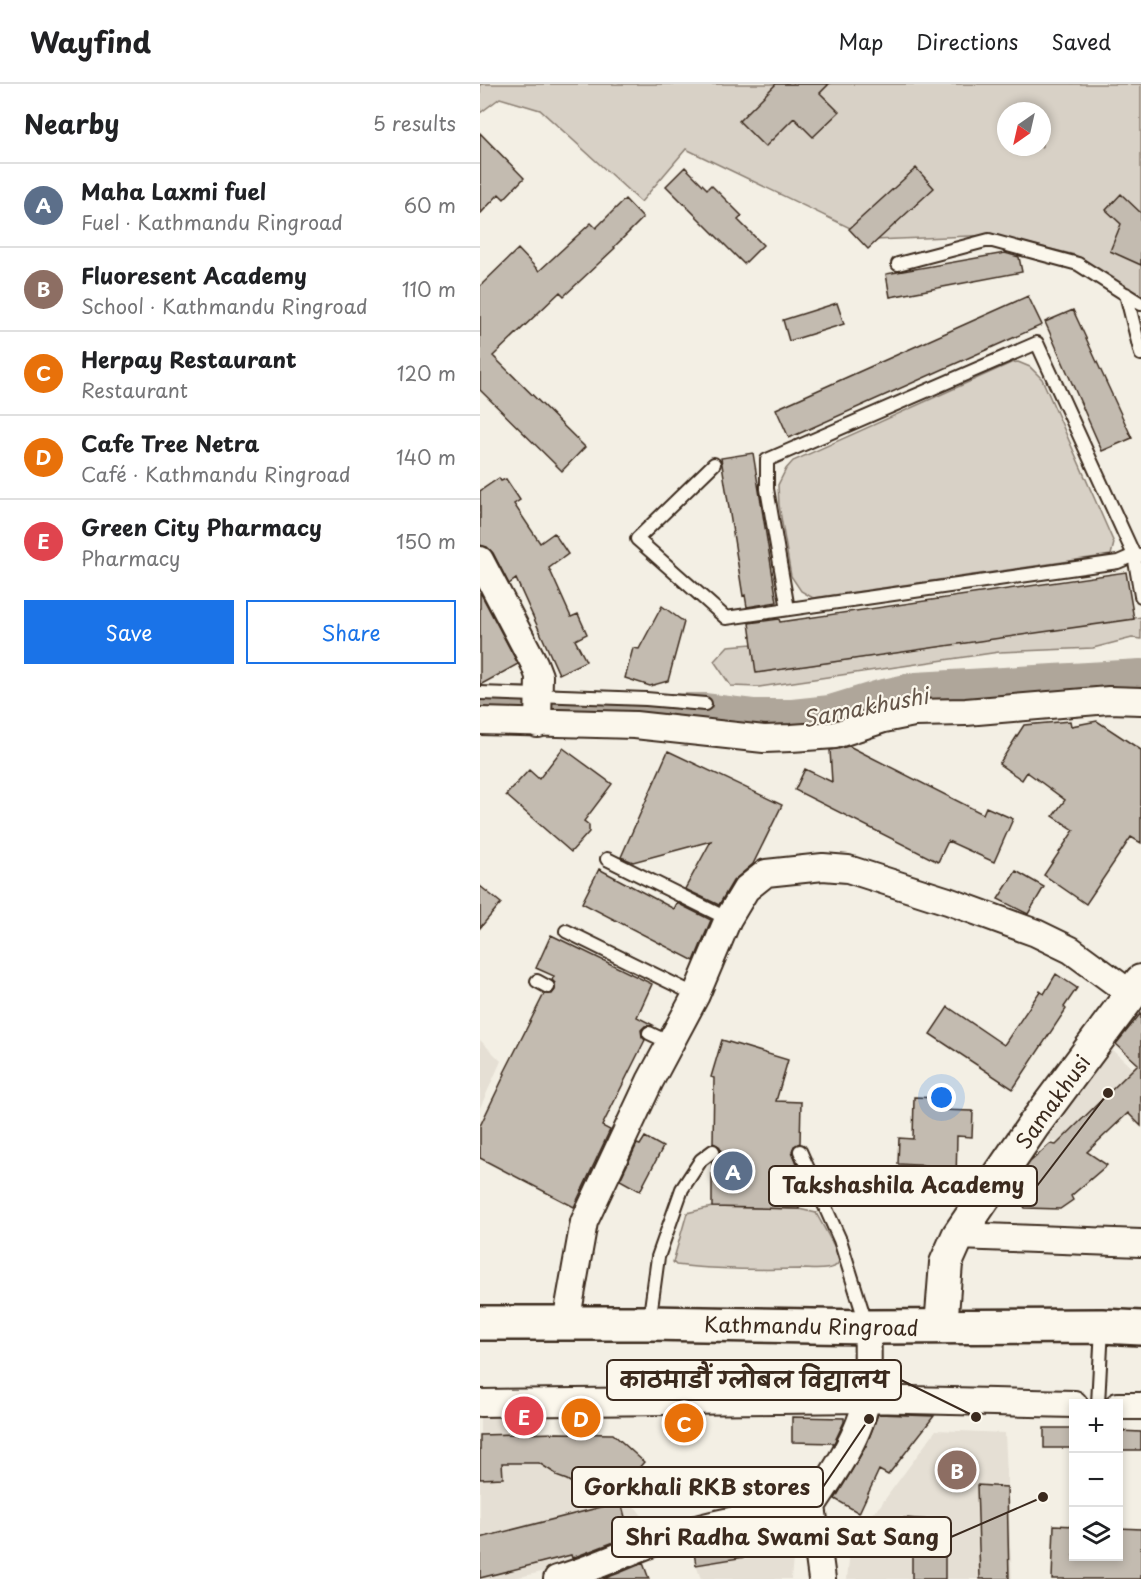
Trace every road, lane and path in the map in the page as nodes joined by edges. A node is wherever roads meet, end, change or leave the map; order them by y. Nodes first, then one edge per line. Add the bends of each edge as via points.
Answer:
1 (898, 264) dead end
2 (1126, 294) junction
3 (1141, 304) edge
4 (1141, 354) edge
5 (714, 464) dead end
6 (1137, 555) edge
7 (480, 560) edge
8 (1141, 596) edge
9 (788, 609) junction
10 (480, 693) edge
11 (1141, 701) edge
12 (705, 704) dead end
13 (539, 709) junction
14 (480, 720) edge
15 (607, 859) dead end
16 (728, 919) junction
17 (566, 931) dead end
18 (1136, 988) edge
19 (696, 995) junction
20 (712, 1151) dead end
21 (800, 1151) dead end
22 (958, 1236) junction
23 (1141, 1243) edge
24 (480, 1323) edge
25 (566, 1323) junction
26 (649, 1323) junction
27 (1102, 1326) junction
28 (868, 1327) junction
29 (941, 1327) junction
30 (1141, 1328) edge
31 (866, 1399) junction
32 (1098, 1399) edge
33 (480, 1403) edge
34 (1069, 1404) edge
35 (1123, 1406) edge
36 (1141, 1406) edge
37 (812, 1506) junction
38 (557, 1579) edge
39 (822, 1579) edge

1 - 2 lane via 989,240 1078,264
2 - 3 lane
2 - 4 lane
5 - 9 lane via 637,539 726,618
6 - 8 lane
6 - 9 lane via 1118,562
6 - 9 lane via 1037,343 767,460 767,489
7 - 13 street via 534,663 539,676
10 - 13 lane
11 - 13 street via 914,713 884,718 835,735 764,739 635,725
12 - 13 lane via 646,699
13 - 14 street
15 - 16 lane
16 - 18 street via 746,889 766,873 848,868 1036,933
16 - 19 street
17 - 19 lane
18 - 22 street, Samakhusi via 1033,1126
19 - 25 street via 659,1038 650,1081 584,1222
20 - 26 lane via 701,1160 682,1189 658,1257
21 - 28 lane via 840,1240
22 - 23 street
22 - 29 street, Samakhusi via 946,1263
24 - 25 highway, Kathmandu Ringroad
25 - 26 highway, Kathmandu Ringroad
26 - 28 highway, Kathmandu Ringroad
27 - 29 highway, Kathmandu Ringroad
27 - 30 highway, Kathmandu Ringroad
27 - 32 lane
28 - 29 highway, Kathmandu Ringroad
28 - 31 street
31 - 33 street
31 - 34 street
31 - 37 street via 860,1424
35 - 36 street
37 - 38 street via 669,1537
37 - 39 street

